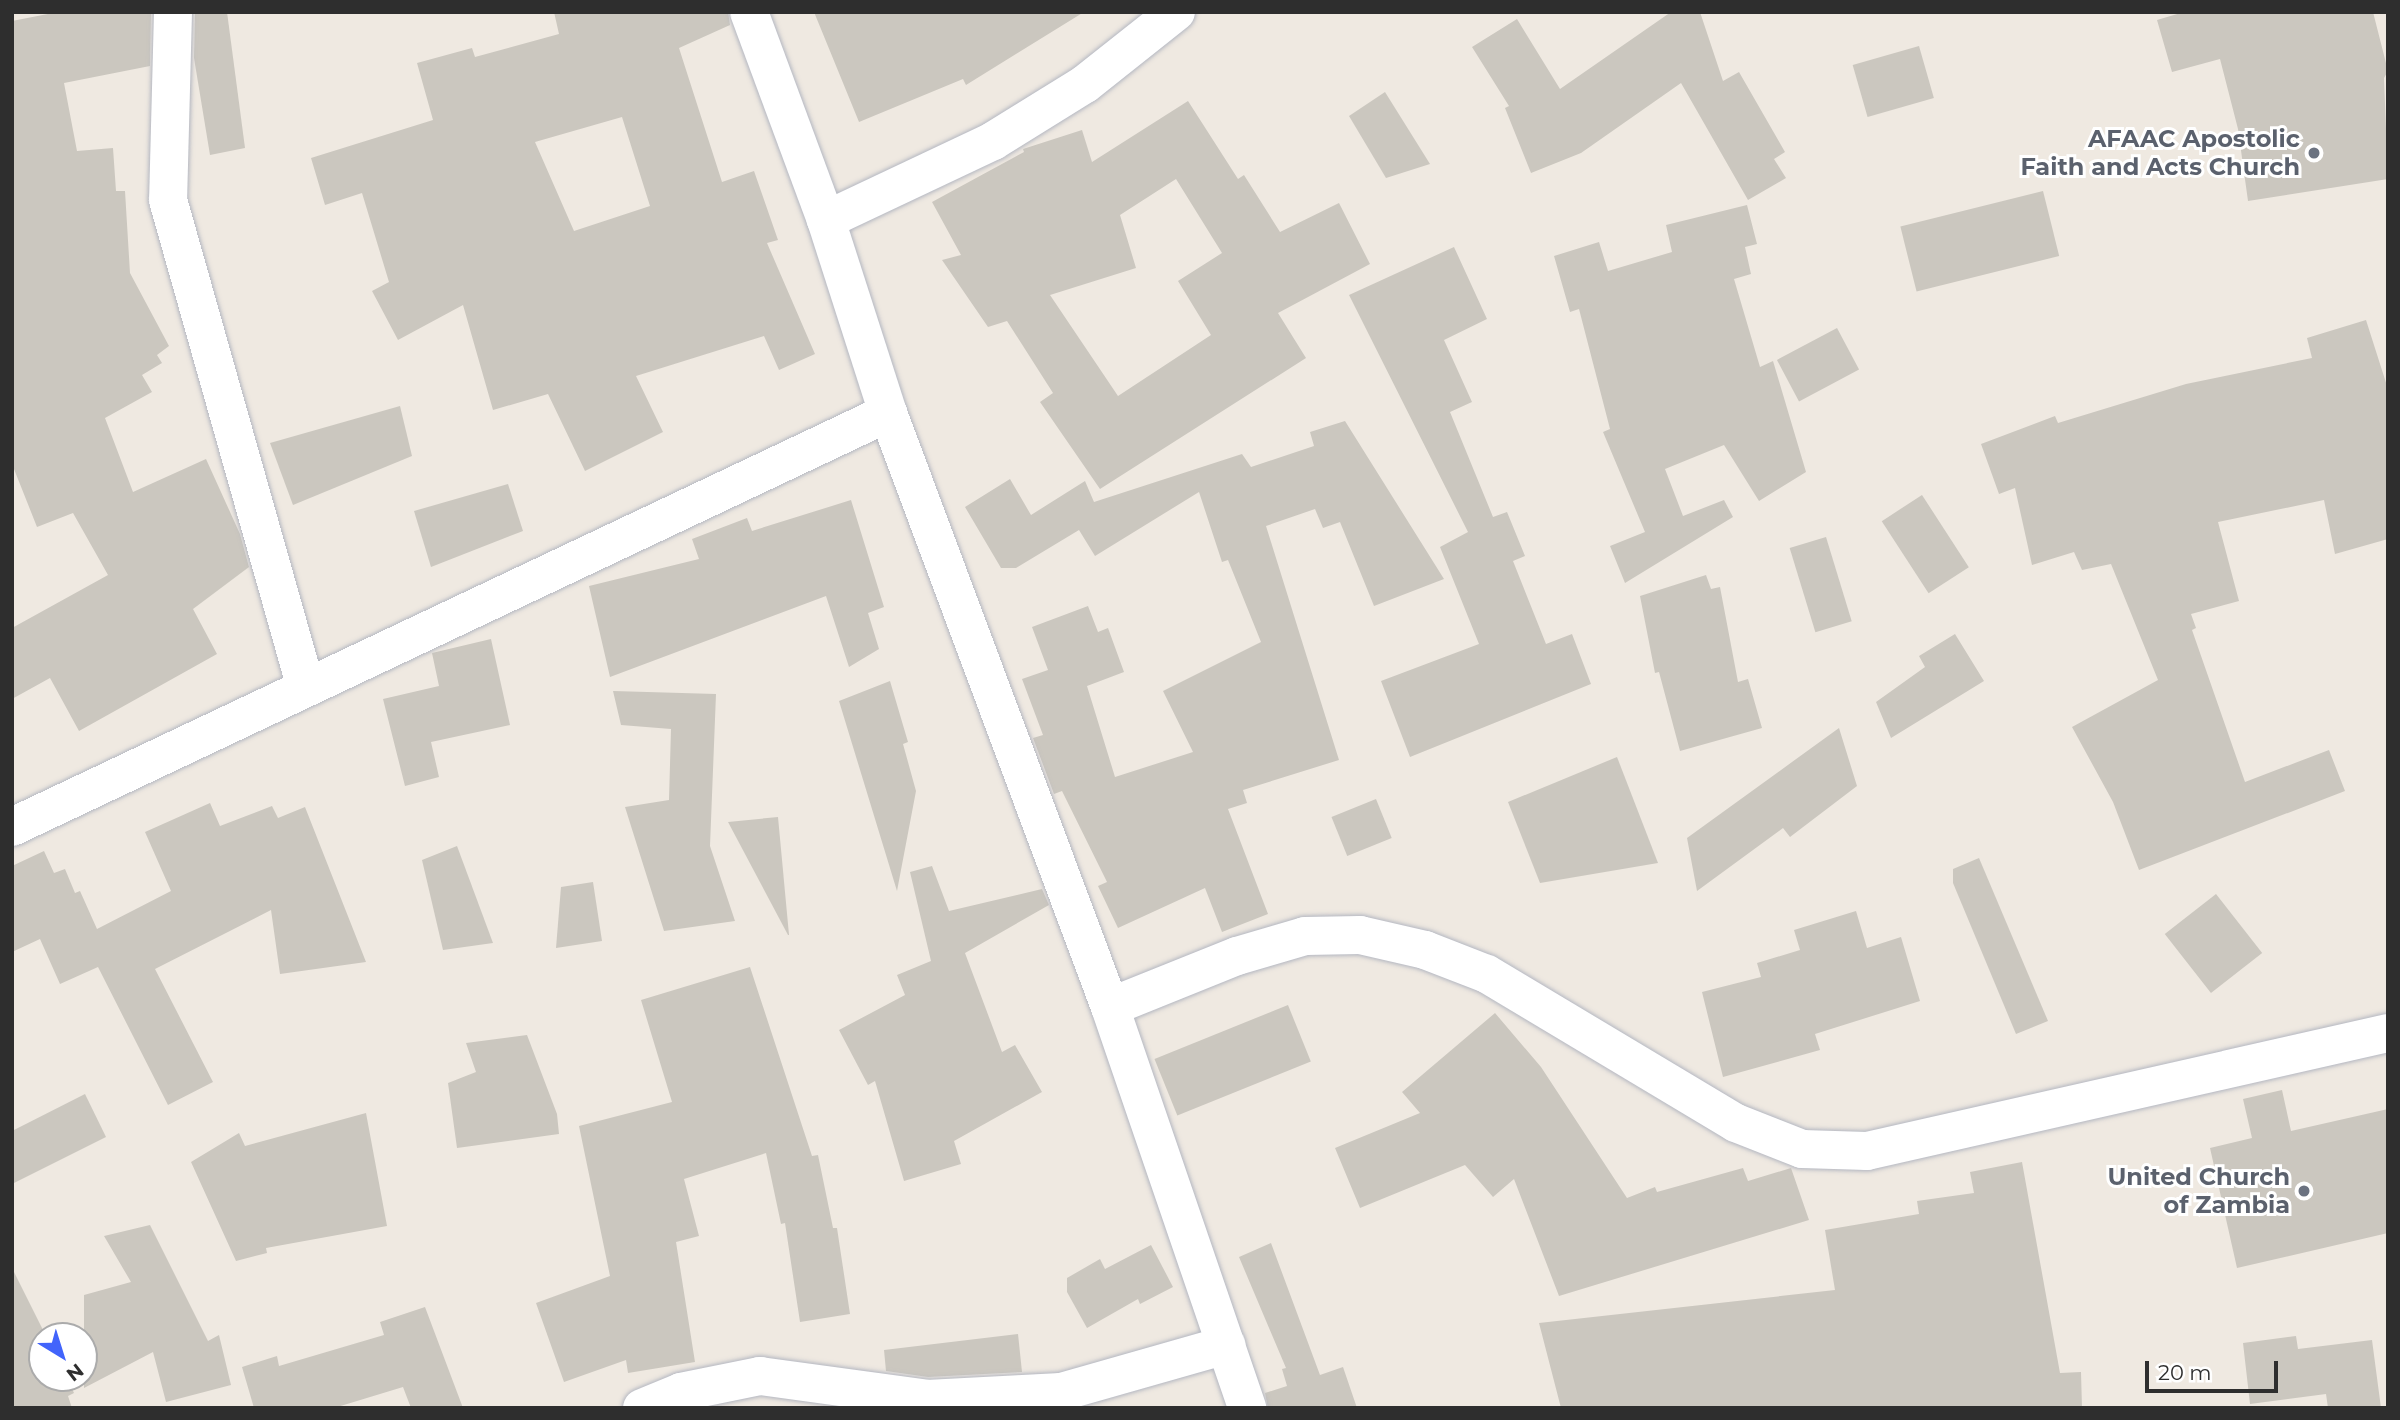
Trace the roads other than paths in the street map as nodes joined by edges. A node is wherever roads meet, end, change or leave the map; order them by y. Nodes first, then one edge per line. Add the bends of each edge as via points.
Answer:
1 (173, 12) edge
2 (749, 12) edge
3 (1176, 12) edge
4 (826, 220) junction
5 (888, 413) junction
6 (306, 688) junction
7 (12, 827) edge
8 (1110, 1007) junction
9 (2388, 1033) edge
10 (1226, 1345) junction
11 (642, 1408) edge
12 (1247, 1408) edge

1 - 6 street via 168,200
2 - 4 street
3 - 4 street via 1085,84 992,141
4 - 5 street
5 - 6 street
5 - 8 street
6 - 7 street
8 - 9 street via 1237,956 1305,936 1360,935 1425,950 1487,974 1736,1123 1802,1149 1867,1151
8 - 10 street
10 - 11 street via 1061,1392 927,1399 760,1376 681,1392
10 - 12 street

